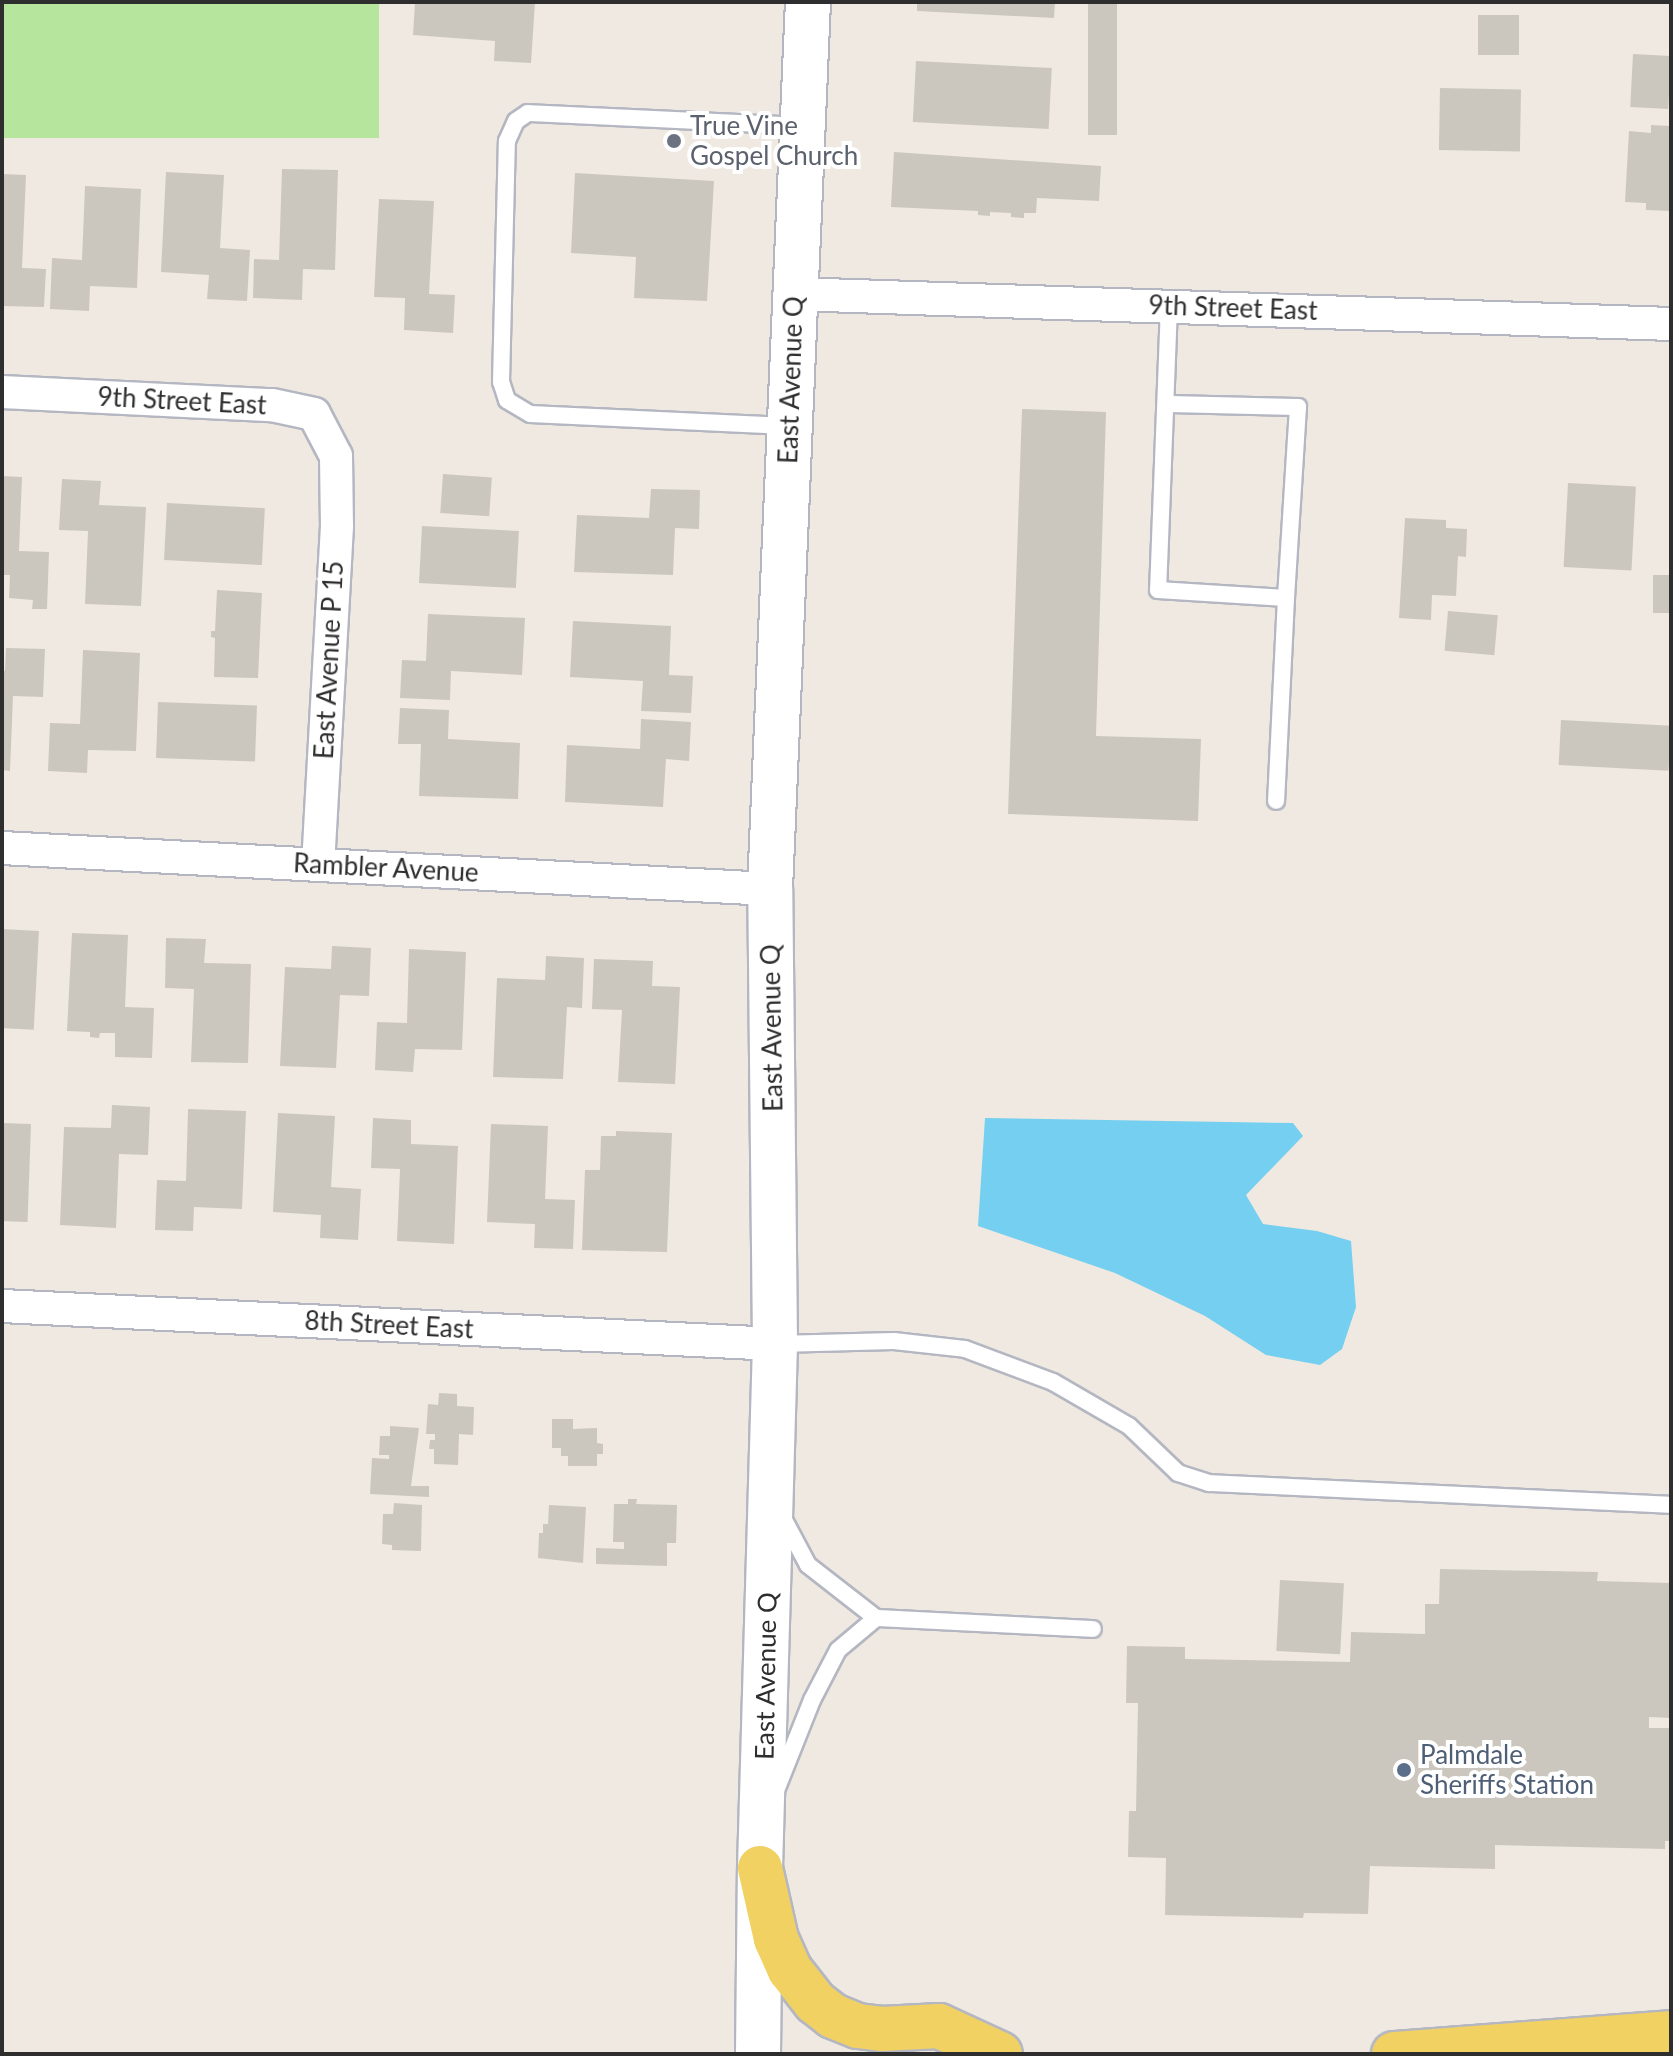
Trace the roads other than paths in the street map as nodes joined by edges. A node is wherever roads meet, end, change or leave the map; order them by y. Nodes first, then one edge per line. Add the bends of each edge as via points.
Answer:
1 (808, 2) edge
2 (801, 126) junction
3 (795, 294) junction
4 (1169, 306) junction
5 (1671, 324) edge
6 (2, 392) edge
7 (1167, 404) junction
8 (790, 426) junction
9 (336, 456) joint
10 (1286, 598) junction
11 (1276, 801) dead end
12 (2, 848) edge
13 (318, 863) junction
14 (770, 889) junction
15 (2, 1306) edge
16 (775, 1344) junction
17 (771, 1482) junction
18 (1671, 1505) edge
19 (876, 1618) junction
20 (1093, 1629) dead end
21 (761, 1847) junction
22 (1671, 2033) edge
23 (758, 2054) edge
24 (1000, 2054) edge
25 (1394, 2054) edge

1 - 2 main road, East Avenue Q
2 - 3 main road, East Avenue Q
2 - 8 lane via 528,113 516,121 507,141 501,382 507,400 530,414
3 - 4 street, 9th Street East
3 - 8 main road, East Avenue Q
4 - 5 street, 9th Street East
4 - 7 lane
6 - 9 street, 9th Street East via 272,405 314,414
7 - 10 lane via 1158,590
7 - 10 lane via 1298,407
8 - 14 main road, East Avenue Q
9 - 13 street, East Avenue P 15 via 337,526
10 - 11 lane
12 - 13 street, Rambler Avenue
13 - 14 street, Rambler Avenue
14 - 16 main road, East Avenue Q
15 - 16 street, 8th Street East
16 - 17 main road, East Avenue Q
16 - 18 lane via 894,1341 965,1349 1053,1382 1129,1426 1178,1473 1209,1483
17 - 19 lane via 787,1528 808,1565
17 - 21 main road, East Avenue Q
19 - 20 lane
19 - 21 lane via 838,1650 812,1700
21 - 23 main road, East Avenue Q
21 - 24 main road via 776,1939 790,1970 815,2002 858,2026 939,2026
22 - 25 main road

